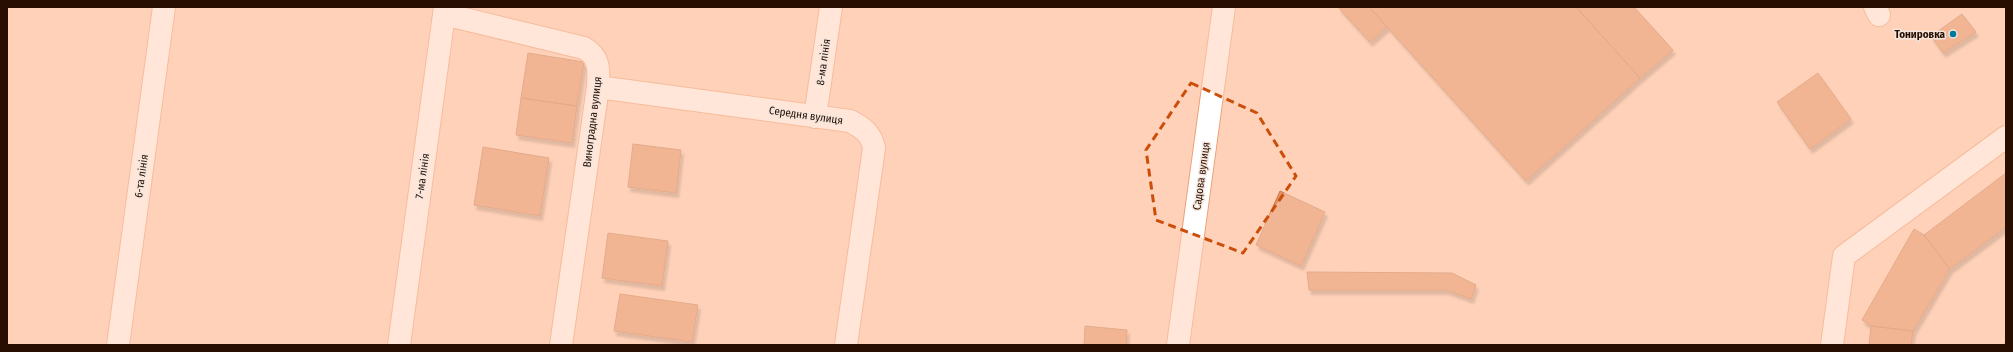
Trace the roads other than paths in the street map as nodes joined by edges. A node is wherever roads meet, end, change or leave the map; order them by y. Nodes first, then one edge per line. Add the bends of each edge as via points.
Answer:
1 (164, 7) edge
2 (831, 7) edge
3 (1224, 7) edge
4 (444, 10) edge
5 (598, 87) junction
6 (815, 117) junction
7 (2006, 137) edge
8 (118, 345) edge
9 (399, 345) edge
10 (561, 345) edge
11 (846, 345) edge
12 (1178, 345) edge
13 (1832, 345) edge

1 - 8 street, 6-та лінія
2 - 6 street, 8-ма лінія
3 - 12 street, Садова вулиця
4 - 5 street, Виноградна вулиця via 584,48 596,58 599,69
4 - 9 street, 7-ма лінія
5 - 6 street, Середня вулиця
5 - 10 street, Виноградна вулиця
6 - 11 street, Середня вулиця via 850,121 863,128 872,138 874,148
7 - 13 street via 1844,256

